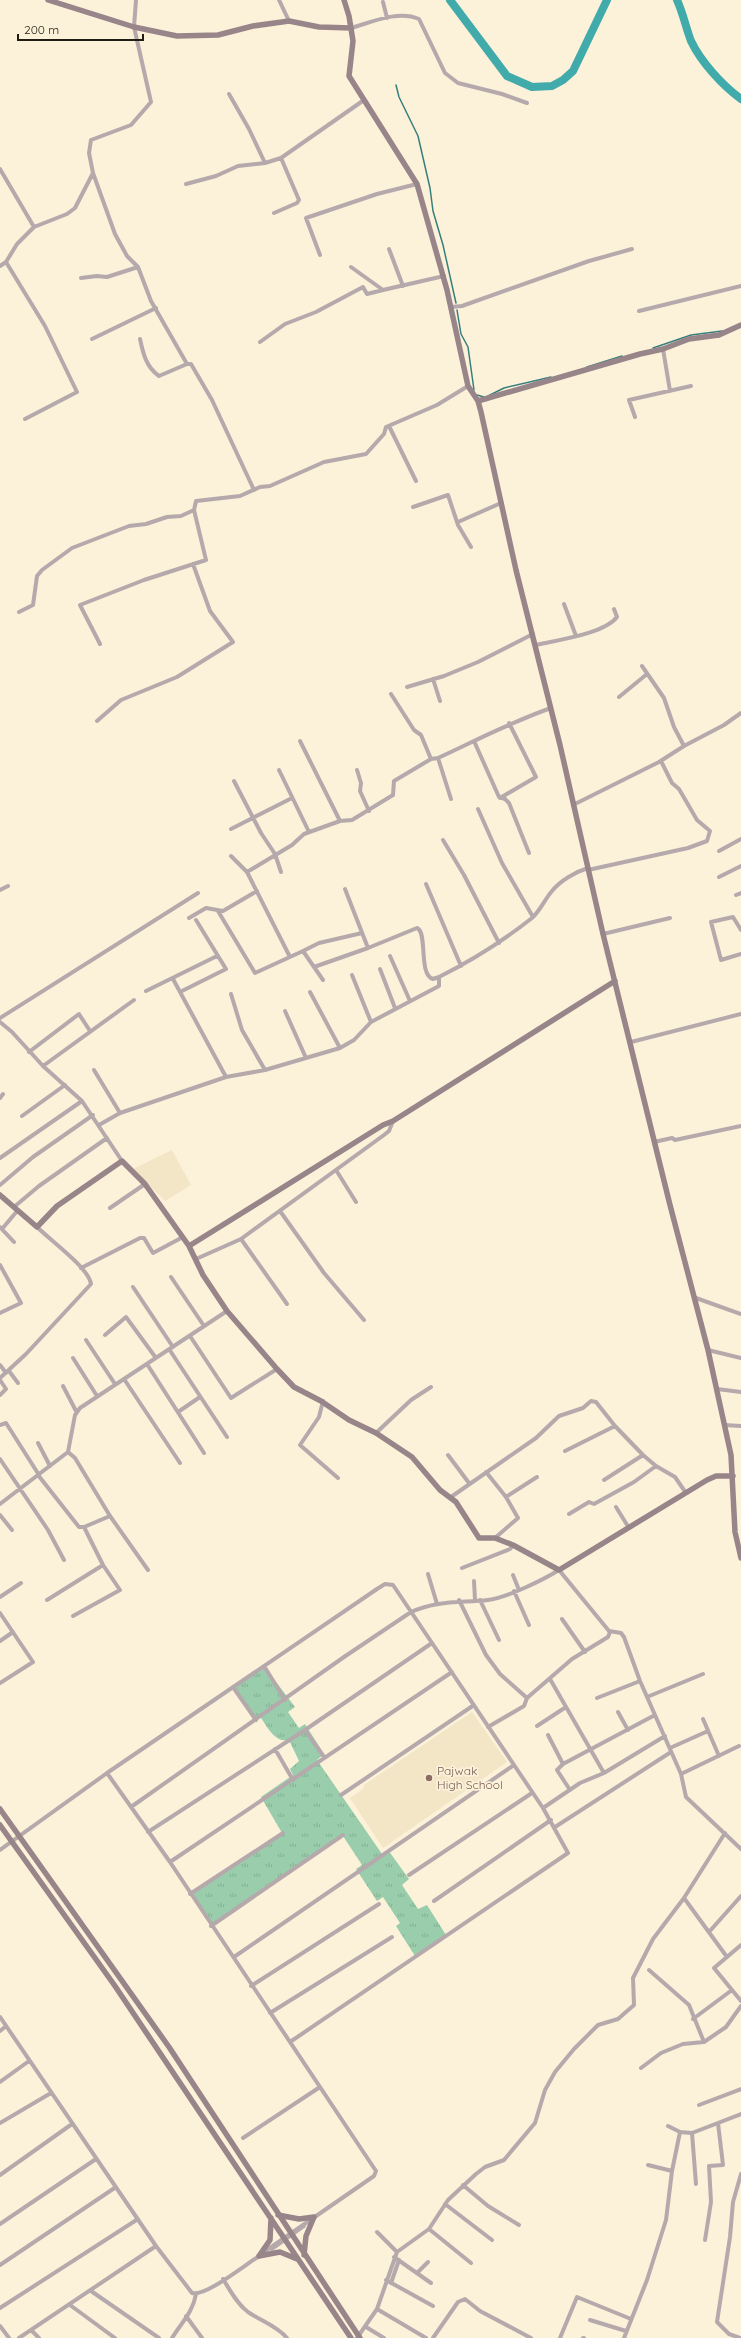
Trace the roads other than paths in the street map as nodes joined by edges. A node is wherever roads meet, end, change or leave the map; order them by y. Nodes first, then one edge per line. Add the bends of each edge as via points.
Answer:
1 (48, 0) edge
2 (136, 0) edge
3 (279, 0) edge
4 (344, 0) edge
5 (383, 2) dead end
6 (387, 18) junction
7 (289, 21) junction
8 (134, 27) junction
9 (351, 28) junction
10 (229, 94) dead end
11 (364, 100) junction
12 (527, 103) dead end
13 (281, 158) junction
14 (265, 163) junction
15 (0, 169) edge
16 (93, 173) junction
17 (186, 184) dead end
18 (417, 184) junction
19 (274, 213) dead end
20 (34, 227) junction
21 (632, 249) dead end
22 (390, 250) dead end
23 (320, 255) dead end
24 (6, 262) junction
25 (0, 266) edge
26 (138, 267) junction
27 (350, 267) dead end
28 (444, 276) junction
29 (81, 278) dead end
30 (403, 286) junction
31 (741, 286) edge
32 (383, 290) junction
33 (451, 307) junction
34 (156, 308) junction
35 (639, 311) dead end
36 (741, 326) edge
37 (92, 339) dead end
38 (140, 339) dead end
39 (260, 342) dead end
40 (663, 349) junction
41 (187, 364) junction
42 (468, 386) junction
43 (691, 386) dead end
44 (670, 391) junction
45 (478, 401) junction
46 (635, 417) dead end
47 (24, 419) dead end
48 (389, 426) junction
49 (416, 481) dead end
50 (254, 490) junction
51 (501, 503) junction
52 (413, 507) dead end
53 (194, 510) junction
54 (458, 522) junction
55 (471, 547) dead end
56 (192, 564) junction
57 (564, 604) dead end
58 (614, 609) dead end
59 (19, 612) dead end
60 (533, 634) junction
61 (576, 636) junction
62 (100, 644) dead end
63 (536, 645) junction
64 (642, 666) dead end
65 (647, 674) junction
66 (433, 679) junction
67 (407, 687) dead end
68 (391, 694) dead end
69 (619, 697) dead end
70 (440, 701) dead end
71 (551, 708) junction
72 (741, 713) edge
73 (97, 721) dead end
74 (509, 723) junction
75 (300, 741) dead end
76 (474, 741) junction
77 (684, 746) junction
78 (438, 758) junction
79 (431, 759) junction
80 (661, 761) junction
81 (279, 770) dead end
82 (357, 770) dead end
83 (234, 781) dead end
84 (292, 798) junction
85 (500, 798) junction
86 (451, 799) dead end
87 (573, 805) junction
88 (478, 809) dead end
89 (369, 810) junction
90 (253, 817) junction
91 (340, 821) junction
92 (231, 829) dead end
93 (309, 832) junction
94 (741, 839) edge
95 (443, 840) dead end
96 (719, 851) dead end
97 (530, 853) dead end
98 (274, 854) junction
99 (231, 856) dead end
100 (741, 866) edge
101 (588, 869) junction
102 (247, 872) junction
103 (281, 872) dead end
104 (719, 877) dead end
105 (426, 884) dead end
106 (8, 886) dead end
107 (345, 889) dead end
108 (0, 890) edge
109 (257, 891) junction
110 (198, 893) dead end
111 (218, 911) junction
112 (533, 917) junction
113 (189, 918) dead end
114 (670, 918) dead end
115 (196, 920) dead end
116 (741, 930) edge
117 (362, 933) junction
118 (603, 934) junction
119 (498, 943) junction
120 (368, 948) junction
121 (303, 951) junction
122 (741, 954) edge
123 (217, 956) junction
124 (390, 956) dead end
125 (290, 957) junction
126 (461, 966) junction
127 (314, 967) junction
128 (380, 969) dead end
129 (352, 975) dead end
130 (439, 977) junction
131 (173, 979) junction
132 (324, 980) dead end
133 (615, 982) junction
134 (146, 992) dead end
135 (180, 992) junction
136 (310, 992) dead end
137 (231, 994) dead end
138 (134, 1000) dead end
139 (410, 1001) junction
140 (395, 1008) junction
141 (285, 1011) dead end
142 (741, 1014) edge
143 (0, 1018) edge
144 (0, 1022) edge
145 (371, 1022) junction
146 (90, 1031) junction
147 (631, 1042) junction
148 (340, 1048) junction
149 (29, 1052) junction
150 (306, 1058) junction
151 (43, 1066) junction
152 (94, 1070) dead end
153 (265, 1070) junction
154 (226, 1077) junction
155 (65, 1085) junction
156 (82, 1101) junction
157 (120, 1114) junction
158 (92, 1115) junction
159 (22, 1116) dead end
160 (393, 1121) junction
161 (99, 1124) junction
162 (741, 1126) edge
163 (107, 1138) junction
164 (654, 1142) junction
165 (0, 1158) edge
166 (122, 1160) junction
167 (336, 1170) junction
168 (145, 1184) junction
169 (0, 1185) edge
170 (0, 1195) edge
171 (356, 1202) dead end
172 (110, 1208) dead end
173 (16, 1209) junction
174 (280, 1211) junction
175 (37, 1227) junction
176 (1, 1228) edge
177 (183, 1237) junction
178 (241, 1239) junction
179 (14, 1242) dead end
180 (189, 1246) junction
181 (196, 1259) junction
182 (0, 1265) edge
183 (81, 1268) junction
184 (171, 1277) dead end
185 (133, 1287) dead end
186 (696, 1298) junction
187 (286, 1304) dead end
188 (227, 1311) junction
189 (0, 1313) edge
190 (741, 1314) edge
191 (364, 1320) dead end
192 (204, 1326) junction
193 (105, 1335) dead end
194 (190, 1336) junction
195 (86, 1340) dead end
196 (171, 1348) junction
197 (708, 1350) junction
198 (73, 1358) dead end
199 (156, 1358) junction
200 (741, 1358) edge
201 (147, 1364) junction
202 (0, 1365) edge
203 (277, 1369) junction
204 (7, 1372) junction
205 (0, 1379) edge
206 (124, 1379) junction
207 (18, 1383) dead end
208 (115, 1384) junction
209 (63, 1386) dead end
210 (431, 1387) dead end
211 (717, 1389) junction
212 (741, 1392) edge
213 (0, 1395) edge
214 (96, 1396) junction
215 (200, 1397) junction
216 (322, 1402) junction
217 (76, 1411) junction
218 (178, 1412) junction
219 (724, 1425) junction
220 (0, 1426) edge
221 (615, 1426) junction
222 (741, 1426) edge
223 (376, 1433) junction
224 (227, 1437) dead end
225 (38, 1443) dead end
226 (565, 1451) dead end
227 (68, 1452) junction
228 (204, 1453) dead end
229 (448, 1455) dead end
230 (643, 1455) junction
231 (0, 1459) edge
232 (180, 1463) dead end
233 (50, 1466) junction
234 (656, 1466) junction
235 (486, 1472) junction
236 (38, 1475) junction
237 (733, 1476) junction
238 (537, 1477) dead end
239 (338, 1478) dead end
240 (604, 1480) dead end
241 (469, 1483) junction
242 (20, 1489) junction
243 (686, 1493) junction
244 (452, 1496) junction
245 (506, 1497) junction
246 (0, 1504) edge
247 (616, 1507) dead end
248 (569, 1514) dead end
249 (0, 1515) edge
250 (110, 1516) junction
251 (84, 1527) junction
252 (629, 1528) junction
253 (12, 1530) dead end
254 (495, 1538) junction
255 (513, 1545) junction
256 (741, 1558) edge
257 (64, 1560) dead end
258 (103, 1565) junction
259 (462, 1568) dead end
260 (148, 1570) dead end
261 (559, 1570) junction
262 (428, 1574) dead end
263 (512, 1575) dead end
264 (474, 1581) dead end
265 (22, 1583) dead end
266 (519, 1590) junction
267 (514, 1591) junction
268 (0, 1597) edge
269 (46, 1600) dead end
270 (459, 1600) junction
271 (477, 1600) junction
272 (437, 1604) junction
273 (0, 1612) edge
274 (411, 1612) junction
275 (73, 1616) dead end
276 (562, 1619) dead end
277 (529, 1625) dead end
278 (13, 1632) junction
279 (610, 1632) junction
280 (499, 1640) dead end
281 (0, 1641) edge
282 (432, 1643) junction
283 (585, 1652) junction
284 (264, 1666) junction
285 (452, 1672) junction
286 (703, 1674) dead end
287 (550, 1678) junction
288 (640, 1681) junction
289 (0, 1683) edge
290 (233, 1687) junction
291 (647, 1697) junction
292 (527, 1698) junction
293 (597, 1698) dead end
294 (285, 1700) junction
295 (474, 1705) junction
296 (566, 1707) junction
297 (618, 1712) dead end
298 (655, 1715) junction
299 (703, 1719) dead end
300 (256, 1720) junction
301 (536, 1726) dead end
302 (488, 1727) junction
303 (305, 1730) junction
304 (628, 1730) junction
305 (708, 1731) junction
306 (548, 1734) dead end
307 (664, 1736) junction
308 (739, 1746) dead end
309 (275, 1750) junction
310 (591, 1750) junction
311 (671, 1750) junction
312 (719, 1756) junction
313 (324, 1757) junction
314 (563, 1764) junction
315 (514, 1765) junction
316 (107, 1773) junction
317 (604, 1773) junction
318 (681, 1774) junction
319 (293, 1780) junction
320 (570, 1790) junction
321 (532, 1793) junction
322 (342, 1795) dead end
323 (131, 1807) junction
324 (543, 1808) junction
325 (0, 1809) edge
326 (550, 1820) junction
327 (0, 1825) edge
328 (555, 1827) junction
329 (148, 1832) junction
330 (282, 1833) dead end
331 (725, 1833) junction
332 (19, 1835) junction
333 (343, 1835) dead end
334 (12, 1841) junction
335 (741, 1849) edge
336 (0, 1850) edge
337 (170, 1862) junction
338 (409, 1874) dead end
339 (190, 1894) junction
340 (741, 1896) edge
341 (684, 1898) junction
342 (434, 1901) dead end
343 (378, 1904) dead end
344 (211, 1926) junction
345 (709, 1932) junction
346 (392, 1937) dead end
347 (741, 1945) edge
348 (234, 1957) junction
349 (727, 1957) junction
350 (649, 1970) dead end
351 (251, 1986) junction
352 (129, 1990) junction
353 (732, 1990) junction
354 (121, 1995) junction
355 (136, 1999) junction
356 (741, 2002) edge
357 (128, 2004) junction
358 (741, 2006) edge
359 (270, 2013) junction
360 (0, 2017) edge
361 (694, 2019) junction
362 (6, 2026) junction
363 (0, 2031) edge
364 (290, 2042) junction
365 (704, 2042) junction
366 (29, 2061) junction
367 (641, 2068) dead end
368 (0, 2082) edge
369 (320, 2086) junction
370 (741, 2089) edge
371 (51, 2093) junction
372 (699, 2105) dead end
373 (740, 2116) edge
374 (0, 2123) edge
375 (718, 2123) junction
376 (72, 2124) junction
377 (668, 2126) dead end
378 (680, 2132) junction
379 (692, 2133) junction
380 (243, 2138) dead end
381 (96, 2159) junction
382 (648, 2165) dead end
383 (672, 2171) junction
384 (741, 2174) edge
385 (0, 2175) edge
386 (696, 2184) dead end
387 (463, 2185) junction
388 (116, 2187) junction
389 (445, 2204) junction
390 (278, 2215) junction
391 (314, 2217) junction
392 (271, 2218) junction
393 (138, 2219) junction
394 (0, 2224) edge
395 (519, 2225) dead end
396 (429, 2229) junction
397 (377, 2232) dead end
398 (290, 2234) junction
399 (284, 2238) junction
400 (492, 2240) dead end
401 (705, 2240) dead end
402 (156, 2246) junction
403 (397, 2252) junction
404 (259, 2256) junction
405 (304, 2256) junction
406 (394, 2257) junction
407 (298, 2260) junction
408 (399, 2260) junction
409 (428, 2262) dead end
410 (471, 2264) dead end
411 (0, 2265) edge
412 (417, 2273) junction
413 (224, 2279) junction
414 (386, 2280) junction
415 (391, 2283) junction
416 (430, 2283) dead end
417 (91, 2291) junction
418 (196, 2294) junction
419 (70, 2305) junction
420 (433, 2306) dead end
421 (0, 2308) edge
422 (376, 2309) junction
423 (186, 2316) junction
424 (631, 2319) junction
425 (590, 2320) dead end
426 (0, 2326) edge
427 (366, 2327) junction
428 (31, 2330) junction
429 (626, 2331) junction
430 (728, 2336) edge
431 (9, 2338) edge
432 (19, 2338) edge
433 (39, 2338) edge
434 (115, 2338) edge
435 (159, 2338) edge
436 (172, 2338) edge
437 (202, 2338) edge
438 (287, 2338) edge
439 (351, 2338) edge
440 (358, 2338) edge
441 (384, 2338) edge
442 (426, 2338) edge
443 (433, 2338) edge
444 (531, 2338) edge
445 (560, 2338) edge
446 (624, 2338) edge
447 (740, 2338) edge

1 - 8 street
2 - 8 street
3 - 7 street
4 - 9 street
5 - 6 street
6 - 9 street
6 - 12 street via 411,16 419,19 445,73 458,83
7 - 8 street via 202,37 177,36
7 - 9 street via 319,27
8 - 16 street via 151,102 131,125 91,140 89,153
9 - 11 street via 352,55 349,76
10 - 14 street
11 - 13 street
11 - 18 street
13 - 14 street
13 - 19 street via 299,200 298,204
14 - 17 street via 238,166 216,176
15 - 20 street
16 - 20 street via 75,208 67,214
16 - 26 street via 115,234 127,256
18 - 23 street via 377,194 306,218
18 - 28 street
20 - 24 street via 17,244
21 - 33 street via 589,261 462,306
22 - 30 street
24 - 25 street
24 - 47 street via 45,326 77,392
26 - 29 street via 107,278
26 - 34 street via 151,302
27 - 32 street
28 - 30 street
28 - 33 street
30 - 32 street
31 - 35 street
32 - 39 street via 367,294 363,287 316,312 285,324
33 - 42 street
34 - 37 street
34 - 41 street
36 - 40 street via 719,335 689,339
38 - 41 street via 144,357 154,373 159,376
40 - 44 street
40 - 45 street
41 - 50 street via 192,364 212,400
42 - 45 street
42 - 48 street via 437,405
43 - 44 street
44 - 46 street via 629,400
45 - 51 street
48 - 49 street
48 - 50 street via 366,454 324,462 270,486
50 - 53 street via 230,498 196,502
51 - 54 street
51 - 60 street
52 - 54 street via 448,495
53 - 56 street via 206,560
53 - 59 street via 181,516 130,526 72,548 37,576 33,605
54 - 55 street
56 - 62 street via 80,605
56 - 73 street via 210,611 233,642 177,677 122,700
57 - 61 street
58 - 61 street via 616,619
60 - 63 street
60 - 66 street via 478,662
61 - 63 street
63 - 71 street
64 - 65 street
65 - 69 street
65 - 77 street via 664,698
66 - 67 street
66 - 70 street
68 - 79 street via 414,730 421,735
71 - 74 street
71 - 87 street
72 - 77 street via 724,726
74 - 76 street
74 - 85 street via 536,777
75 - 91 street
76 - 78 street
76 - 85 street
77 - 80 street
78 - 79 street
78 - 86 street
79 - 89 street via 394,781 393,795
80 - 87 street
80 - 101 street via 672,784 679,789 696,820 710,830 708,842
81 - 84 street
82 - 89 street via 362,783 360,791
83 - 90 street
84 - 90 street
84 - 93 street
85 - 97 street via 509,803
87 - 101 street
88 - 112 street via 515,888
89 - 91 street via 352,820
90 - 92 street
90 - 98 street
91 - 93 street
93 - 98 street
94 - 96 street
95 - 119 street via 464,875
98 - 102 street
98 - 103 street
99 - 102 street
100 - 104 street
101 - 112 street via 552,890
101 - 118 street
102 - 109 street
105 - 126 street
106 - 108 street
107 - 117 street
109 - 111 street via 223,911
109 - 125 street
110 - 143 street
111 - 113 street via 206,908
111 - 125 street via 254,973
112 - 119 street
114 - 118 street
115 - 123 street
116 - 122 street via 733,917 711,922 721,960
117 - 120 street
117 - 121 street via 319,942
118 - 133 street
119 - 126 street
120 - 127 street
120 - 130 street via 420,928 427,974 433,979
121 - 125 street
121 - 127 street
123 - 131 street
123 - 135 street via 226,969
124 - 139 street
126 - 130 street
127 - 132 street
128 - 140 street
129 - 145 street
130 - 139 street via 439,986
131 - 134 street
131 - 135 street
133 - 147 street
133 - 160 street
135 - 154 street
136 - 148 street
137 - 153 street via 242,1030
138 - 146 street
139 - 140 street
140 - 145 street
141 - 150 street
142 - 147 street
144 - 149 street
145 - 148 street via 354,1040
146 - 149 street via 79,1014
146 - 151 street
147 - 164 street
148 - 150 street
149 - 151 street
150 - 153 street
151 - 155 street
152 - 157 street
153 - 154 street
154 - 157 street
155 - 156 street
155 - 159 street
156 - 158 street
156 - 165 street
157 - 161 street
158 - 161 street
158 - 169 street via 33,1157
160 - 167 street via 388,1131
160 - 180 street
161 - 163 street
162 - 164 street
163 - 166 street
163 - 173 street via 39,1186
164 - 186 street
166 - 168 street
166 - 175 street via 57,1206
167 - 171 street
167 - 174 street
168 - 172 street
168 - 177 street
170 - 173 street
173 - 175 street
173 - 176 street
174 - 178 street
174 - 191 street via 324,1273
175 - 183 street
176 - 179 street
177 - 180 street
177 - 183 street via 153,1253 144,1238 140,1238
178 - 181 street
178 - 187 street
180 - 181 street
181 - 188 street via 203,1275
182 - 189 street via 21,1303
183 - 204 street via 91,1284
184 - 192 street
185 - 196 street
186 - 190 street
186 - 197 street
188 - 192 street
188 - 203 street
192 - 194 street
193 - 199 street via 126,1317
194 - 196 street
194 - 203 street via 231,1398
195 - 208 street
196 - 199 street
196 - 215 street
197 - 200 street
197 - 211 street
198 - 214 street
199 - 201 street
201 - 206 street
201 - 218 street
202 - 204 street
203 - 216 street via 294,1387
204 - 205 street
204 - 207 street
205 - 213 street via 6,1389
206 - 208 street
206 - 232 street
208 - 214 street
209 - 217 street
210 - 223 street via 411,1400
211 - 212 street
211 - 219 street
214 - 217 street
215 - 218 street
215 - 224 street
216 - 223 street via 349,1420
216 - 239 street via 319,1417 300,1445
217 - 227 street
218 - 228 street
219 - 222 street
219 - 237 street
220 - 236 street via 6,1423
221 - 226 street
221 - 230 street
221 - 235 street via 596,1402 591,1401 583,1408 559,1416 536,1438
223 - 244 street via 412,1457 440,1490
225 - 233 street
227 - 233 street
227 - 250 street via 75,1458
229 - 241 street
230 - 234 street
230 - 240 street
231 - 242 street
233 - 236 street
234 - 243 street via 675,1477
234 - 248 street via 634,1482 594,1504 589,1502
235 - 241 street
235 - 245 street
236 - 242 street
236 - 251 street via 79,1527
237 - 243 street via 716,1476
237 - 256 street via 735,1532
238 - 245 street
241 - 244 street
242 - 246 street
242 - 257 street via 48,1530
243 - 252 street
244 - 254 street via 476,1536 482,1539
245 - 254 street via 518,1518
247 - 252 street
249 - 253 street
250 - 251 street
250 - 260 street
251 - 258 street
252 - 261 street
254 - 255 street
255 - 259 street via 510,1549
255 - 261 street
258 - 269 street
258 - 275 street via 120,1590
261 - 266 street
261 - 279 street
262 - 272 street
263 - 266 street
264 - 271 street
265 - 268 street
266 - 267 street
267 - 271 street via 489,1600
267 - 277 street
270 - 271 street
270 - 272 street
270 - 292 street via 486,1655 500,1674
271 - 280 street
272 - 274 street
273 - 278 street
274 - 282 street
274 - 284 street via 393,1585 385,1584
274 - 294 street
276 - 283 street
278 - 281 street
278 - 289 street via 33,1662
279 - 283 street via 608,1637
279 - 288 street via 617,1631 624,1637
282 - 285 street
282 - 303 street
283 - 287 street via 572,1659
284 - 290 street
284 - 294 street
285 - 295 street
285 - 313 street
286 - 291 street
287 - 292 street
287 - 296 street
288 - 291 street
288 - 293 street
290 - 300 street
290 - 316 street
291 - 298 street
292 - 302 street via 524,1706
294 - 300 street
295 - 302 street
295 - 322 street
296 - 301 street
296 - 310 street
297 - 304 street
298 - 304 street
298 - 307 street
299 - 305 street
300 - 323 street
302 - 315 street
303 - 309 street
303 - 313 street
304 - 310 street
305 - 311 street
305 - 312 street
306 - 314 street
307 - 311 street
307 - 317 street
308 - 312 street
309 - 319 street
309 - 329 street
310 - 314 street
310 - 317 street
311 - 318 street
311 - 328 street
312 - 318 street
313 - 319 street
314 - 320 street via 557,1770
315 - 321 street
315 - 348 street
316 - 323 street
316 - 332 street
317 - 320 street
318 - 331 street via 686,1797
319 - 337 street
320 - 324 street
321 - 324 street
321 - 338 street
323 - 329 street
324 - 326 street
325 - 332 street
326 - 328 street
326 - 342 street
327 - 334 street
328 - 364 street via 568,1851 567,1855
329 - 337 street
330 - 339 street
331 - 335 street
331 - 341 street
332 - 334 street
332 - 352 street
333 - 344 street
334 - 336 street
334 - 354 street
337 - 339 street
339 - 344 street
340 - 345 street
341 - 345 street
341 - 387 street via 653,1939 636,1973 632,1984 634,2005 622,2016 603,2022 589,2032 556,2072 545,2090 535,2123 524,2140 504,2160 485,2167
343 - 351 street
344 - 348 street
345 - 349 street
346 - 359 street
347 - 349 street
348 - 351 street
349 - 353 street via 714,1968
350 - 361 street via 689,2005
351 - 359 street
352 - 354 street
352 - 355 street
353 - 356 street
353 - 361 street
354 - 357 street
355 - 357 street
355 - 390 street
357 - 392 street
358 - 365 street via 726,2027
359 - 364 street
360 - 362 street
361 - 365 street
362 - 363 street
362 - 366 street
364 - 369 street
365 - 367 street via 683,2044 661,2054
366 - 368 street
366 - 371 street
369 - 380 street
369 - 391 street via 376,2174
370 - 372 street
371 - 374 street
371 - 376 street
373 - 375 street
375 - 379 street
375 - 401 street via 723,2165 709,2166 711,2202
376 - 381 street
376 - 385 street
377 - 378 street
378 - 379 street
378 - 383 street
379 - 386 street
381 - 388 street
381 - 394 street
382 - 383 street
383 - 424 street via 666,2220 647,2280
384 - 430 street via 733,2202 717,2322
387 - 389 street
387 - 395 street via 488,2206
388 - 393 street
388 - 411 street
389 - 396 street
389 - 400 street
390 - 391 street via 299,2220
390 - 398 street
391 - 398 street
391 - 405 street via 306,2236
392 - 399 street
392 - 404 street via 270,2240
393 - 402 street
393 - 421 street
396 - 403 street
396 - 410 street
397 - 403 street
398 - 399 street
398 - 405 street
399 - 404 street
399 - 407 street
402 - 417 street
402 - 418 street via 187,2287
403 - 406 street
404 - 407 street via 280,2252
404 - 413 street
405 - 440 street
406 - 408 street
406 - 414 street
407 - 439 street
408 - 412 street
408 - 415 street
409 - 412 street
412 - 416 street
413 - 418 street
413 - 438 street via 247,2312 282,2332
414 - 415 street
414 - 422 street
415 - 420 street
417 - 419 street
417 - 435 street
418 - 423 street via 194,2308
419 - 428 street
419 - 434 street
422 - 427 street
422 - 442 street
423 - 436 street
423 - 437 street
424 - 429 street
424 - 445 street via 577,2298
425 - 429 street
426 - 431 street
427 - 440 street
427 - 441 street
428 - 432 street
428 - 433 street
429 - 446 street
430 - 447 street
443 - 444 street via 458,2302 465,2299

